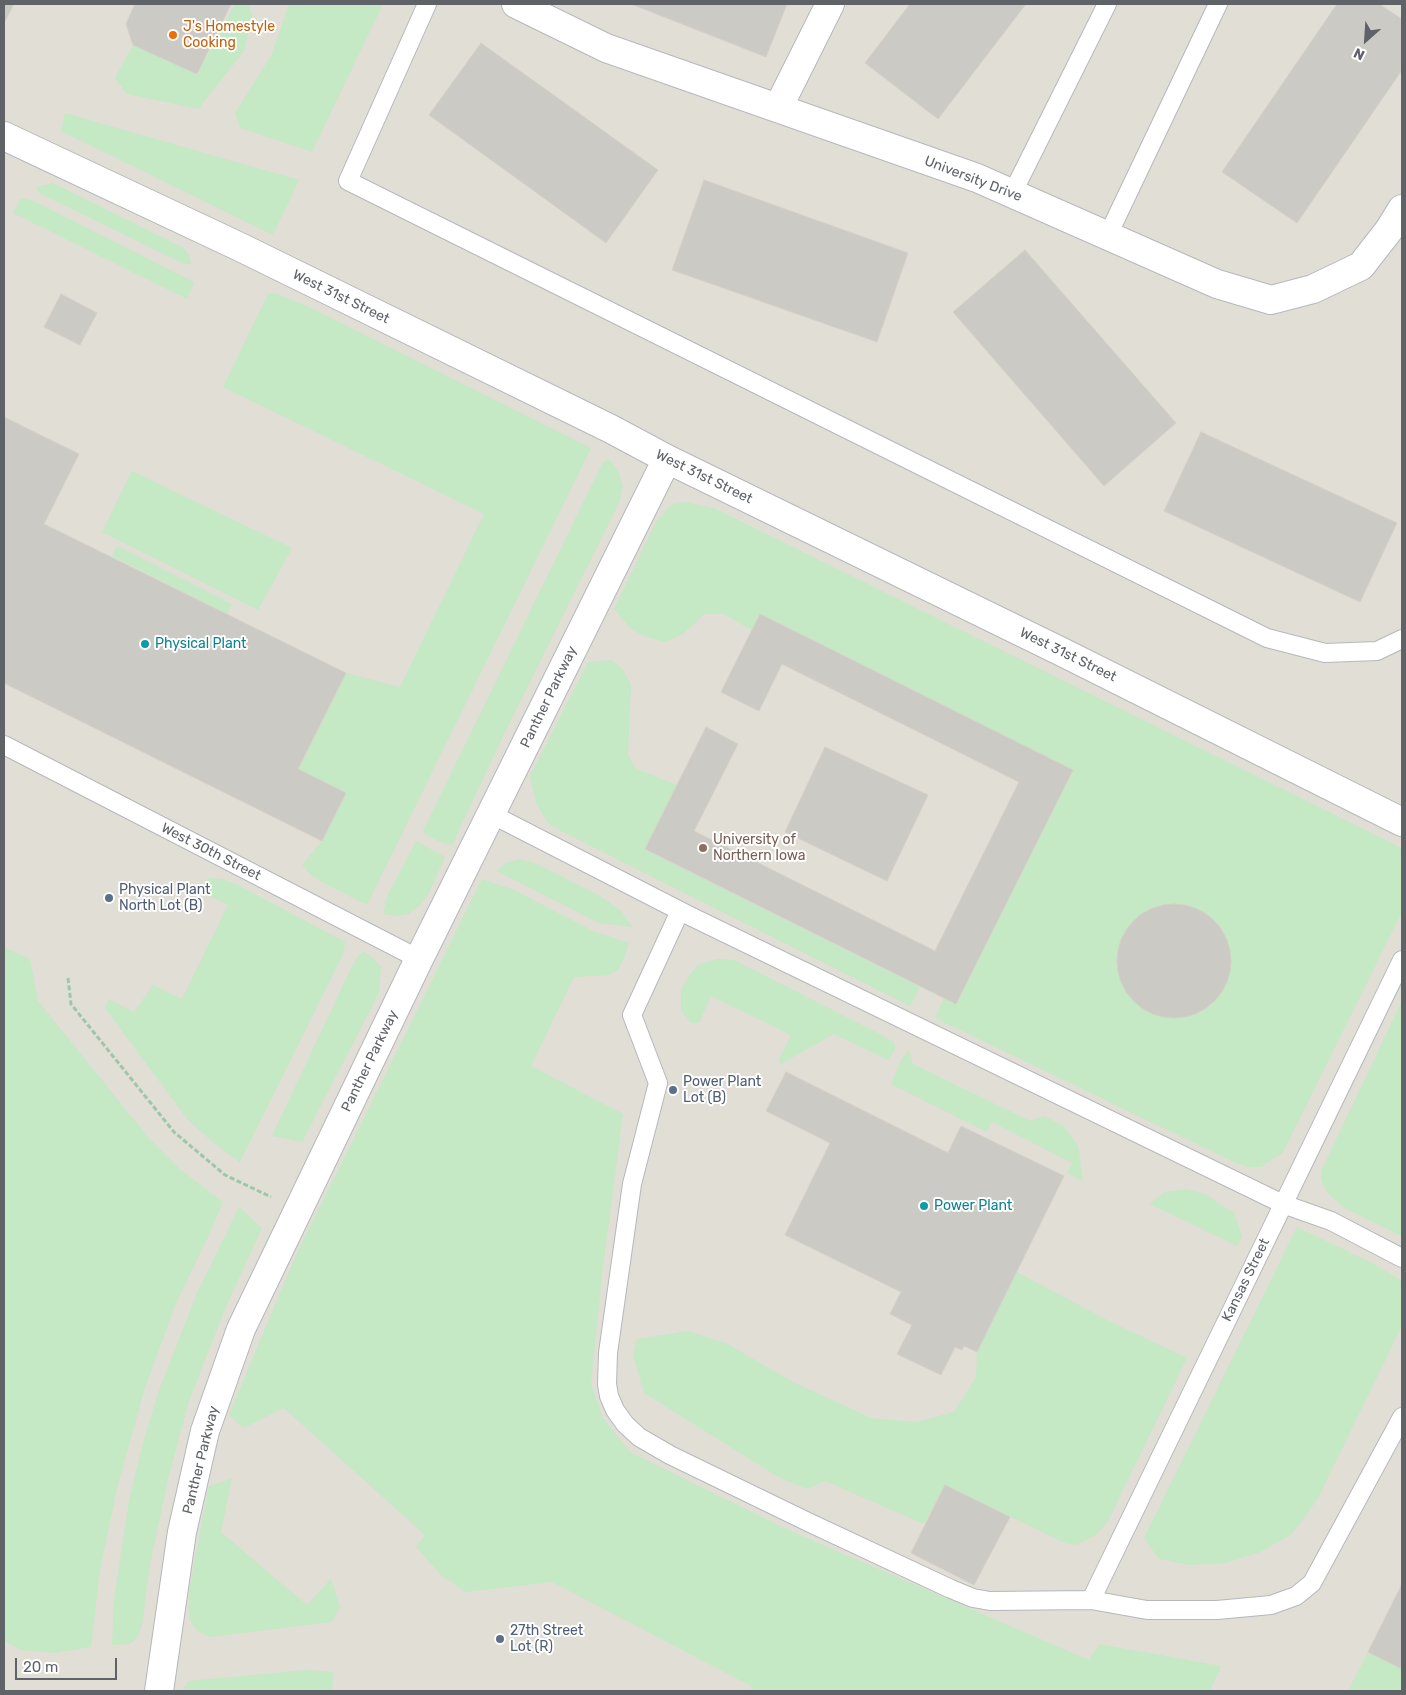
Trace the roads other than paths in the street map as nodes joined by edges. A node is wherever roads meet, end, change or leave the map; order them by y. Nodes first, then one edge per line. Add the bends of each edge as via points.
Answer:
1 (427, 4) edge
2 (516, 4) edge
3 (830, 4) edge
4 (1108, 4) edge
5 (1218, 4) edge
6 (778, 108) junction
7 (4, 136) edge
8 (1012, 194) junction
9 (1402, 209) edge
10 (1108, 236) junction
11 (667, 459) junction
12 (1402, 639) edge
13 (4, 745) edge
14 (490, 814) junction
15 (1402, 822) edge
16 (680, 911) junction
17 (419, 959) junction
18 (1402, 960) edge
19 (1283, 1204) junction
20 (1402, 1258) edge
21 (1402, 1417) edge
22 (1091, 1600) junction
23 (159, 1691) edge

1 - 12 lane via 348,181 1267,638 1325,653 1377,651
2 - 6 street, University Drive via 606,48
3 - 6 street
4 - 8 lane
5 - 10 lane
6 - 8 street, University Drive via 977,178
7 - 11 street, West 31st Street via 240,247
8 - 10 street, University Drive
9 - 10 street, University Drive via 1390,230 1361,266 1313,289 1271,300 1217,284
11 - 14 street, Panther Parkway
11 - 15 street, West 31st Street
13 - 17 lane, West 30th Street
14 - 16 lane
14 - 17 street, Panther Parkway
16 - 19 lane
16 - 22 lane via 632,1015 658,1083 632,1184 608,1353 607,1384 615,1410 639,1437 670,1455 951,1590 990,1601
17 - 23 street, Panther Parkway via 241,1329 205,1431 182,1532
18 - 19 lane, Kansas Street
19 - 20 lane via 1331,1221
19 - 22 lane, Kansas Street
21 - 22 lane via 1312,1583 1296,1596 1271,1605 1217,1610 1147,1610

